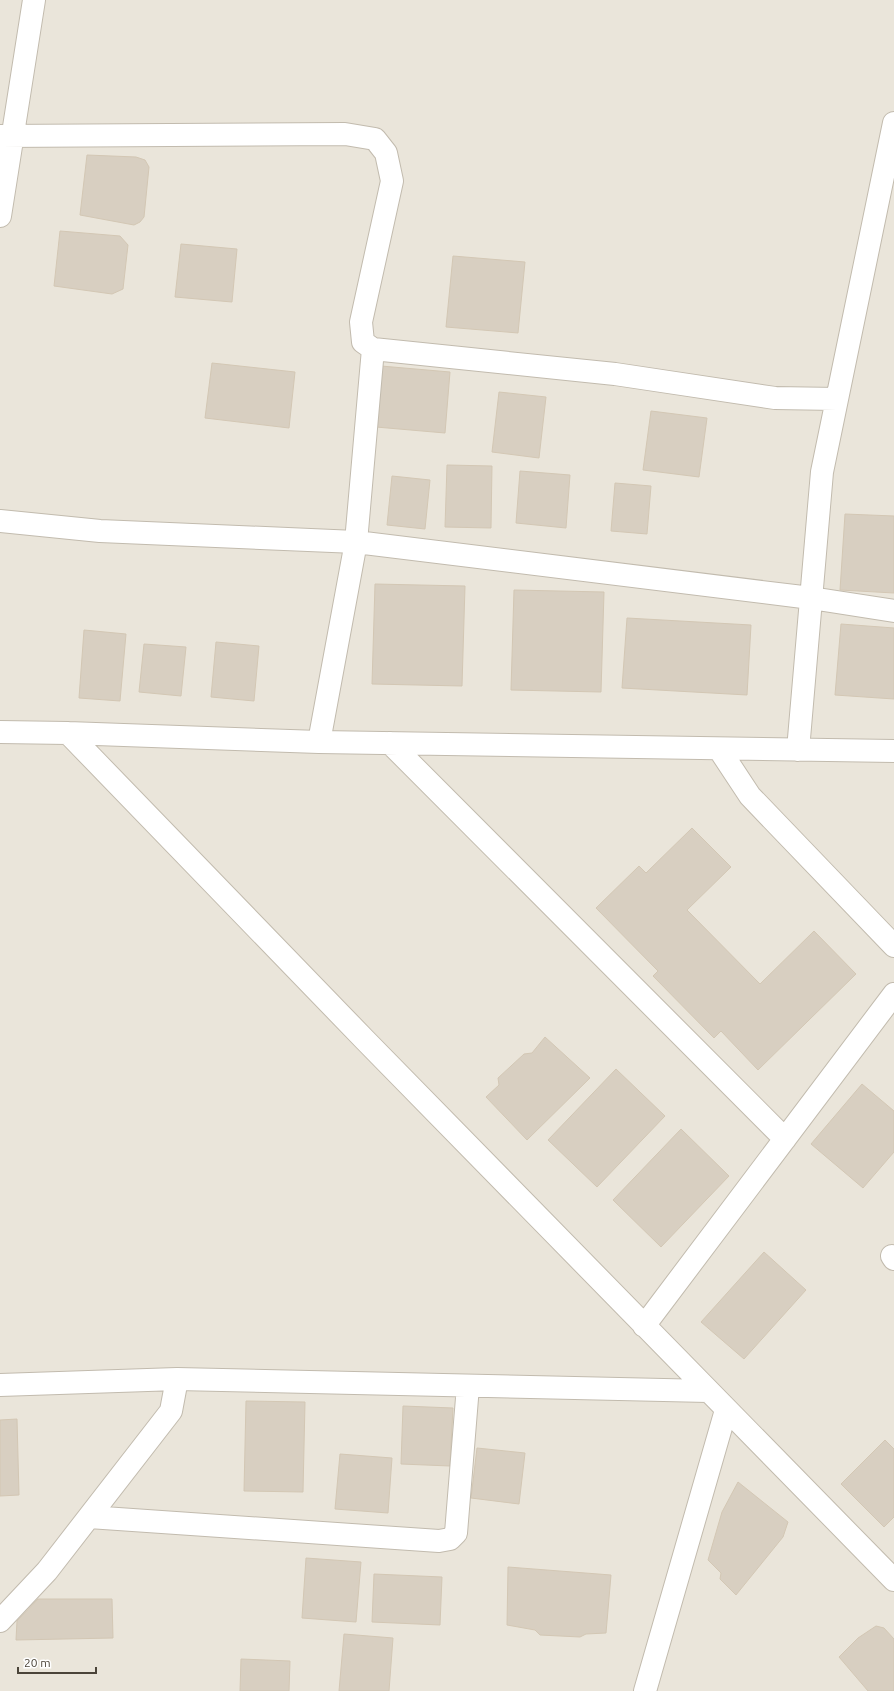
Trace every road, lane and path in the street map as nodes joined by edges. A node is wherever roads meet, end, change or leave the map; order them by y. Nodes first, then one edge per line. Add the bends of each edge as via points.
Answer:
1 (34, 0) edge
2 (894, 123) edge
3 (7, 136) edge
4 (0, 216) edge
5 (373, 349) junction
6 (837, 399) junction
7 (0, 521) edge
8 (356, 542) junction
9 (811, 598) junction
10 (894, 611) edge
11 (0, 732) edge
12 (68, 733) junction
13 (318, 742) junction
14 (390, 743) junction
15 (719, 749) junction
16 (798, 750) junction
17 (894, 751) edge
18 (894, 946) edge
19 (894, 994) edge
20 (785, 1139) junction
21 (644, 1326) junction
22 (177, 1379) junction
23 (0, 1385) edge
24 (468, 1386) junction
25 (708, 1391) junction
26 (726, 1410) junction
27 (89, 1517) junction
28 (894, 1580) edge
29 (0, 1621) edge
30 (645, 1691) edge

1 - 3 street
2 - 6 street
3 - 4 street
3 - 5 street via 345,134 375,139 386,152 392,181 361,322 363,342
5 - 6 street via 616,374 775,398
5 - 8 street
6 - 9 street via 822,472
7 - 8 street via 100,531
8 - 9 street
8 - 13 street
9 - 10 street
9 - 16 street
11 - 12 street
12 - 13 street
12 - 21 street
13 - 14 street
14 - 15 street
14 - 20 street
15 - 16 street
15 - 18 street via 750,796
16 - 17 street
19 - 20 street
20 - 21 street
21 - 25 street
22 - 23 street
22 - 24 street
22 - 27 street via 171,1411
24 - 25 street
24 - 27 street via 456,1533 450,1539 439,1541
25 - 26 street
26 - 28 street
26 - 30 street
27 - 29 street via 47,1570

